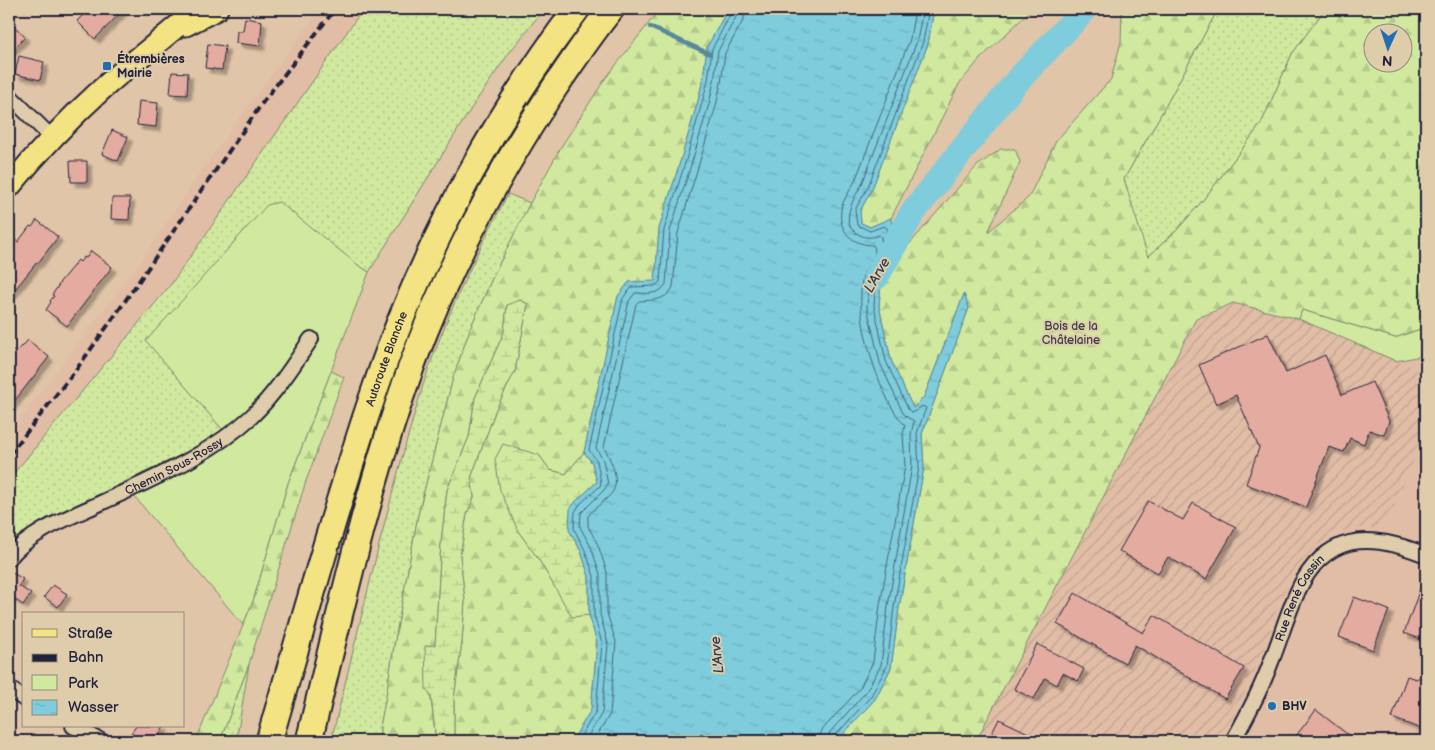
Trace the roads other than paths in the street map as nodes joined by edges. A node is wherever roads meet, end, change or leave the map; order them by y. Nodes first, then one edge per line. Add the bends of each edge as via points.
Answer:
1 (197, 9) edge
2 (217, 9) edge
3 (577, 9) edge
4 (611, 9) edge
5 (168, 35) junction
6 (9, 95) edge
7 (52, 138) junction
8 (9, 187) edge
9 (402, 319) junction
10 (310, 338) dead end
11 (325, 547) junction
12 (1426, 556) edge
13 (9, 558) edge
14 (9, 688) edge
15 (22, 697) edge
16 (77, 728) edge
17 (101, 741) edge
18 (251, 741) edge
19 (269, 741) edge
20 (280, 741) edge
21 (309, 741) edge
22 (1233, 741) edge

1 - 5 main road
2 - 5 main road
3 - 9 highway, Autoroute Blanche via 527,78 477,160 431,251
4 - 21 highway, Autoroute Blanche via 534,119 503,171 450,272 430,320 375,480
5 - 7 main road via 100,90
6 - 7 street
7 - 8 main road
9 - 11 highway, Autoroute Blanche via 372,397
9 - 18 highway via 336,468
10 - 13 street, Chemin Sous-Rossy via 266,401 218,444 41,532 22,544
11 - 19 highway, Autoroute Blanche
11 - 20 highway
12 - 22 street, Rue René Cassin via 1398,545 1366,540 1338,547 1320,559 1297,592 1271,664
14 - 15 street
16 - 17 street

